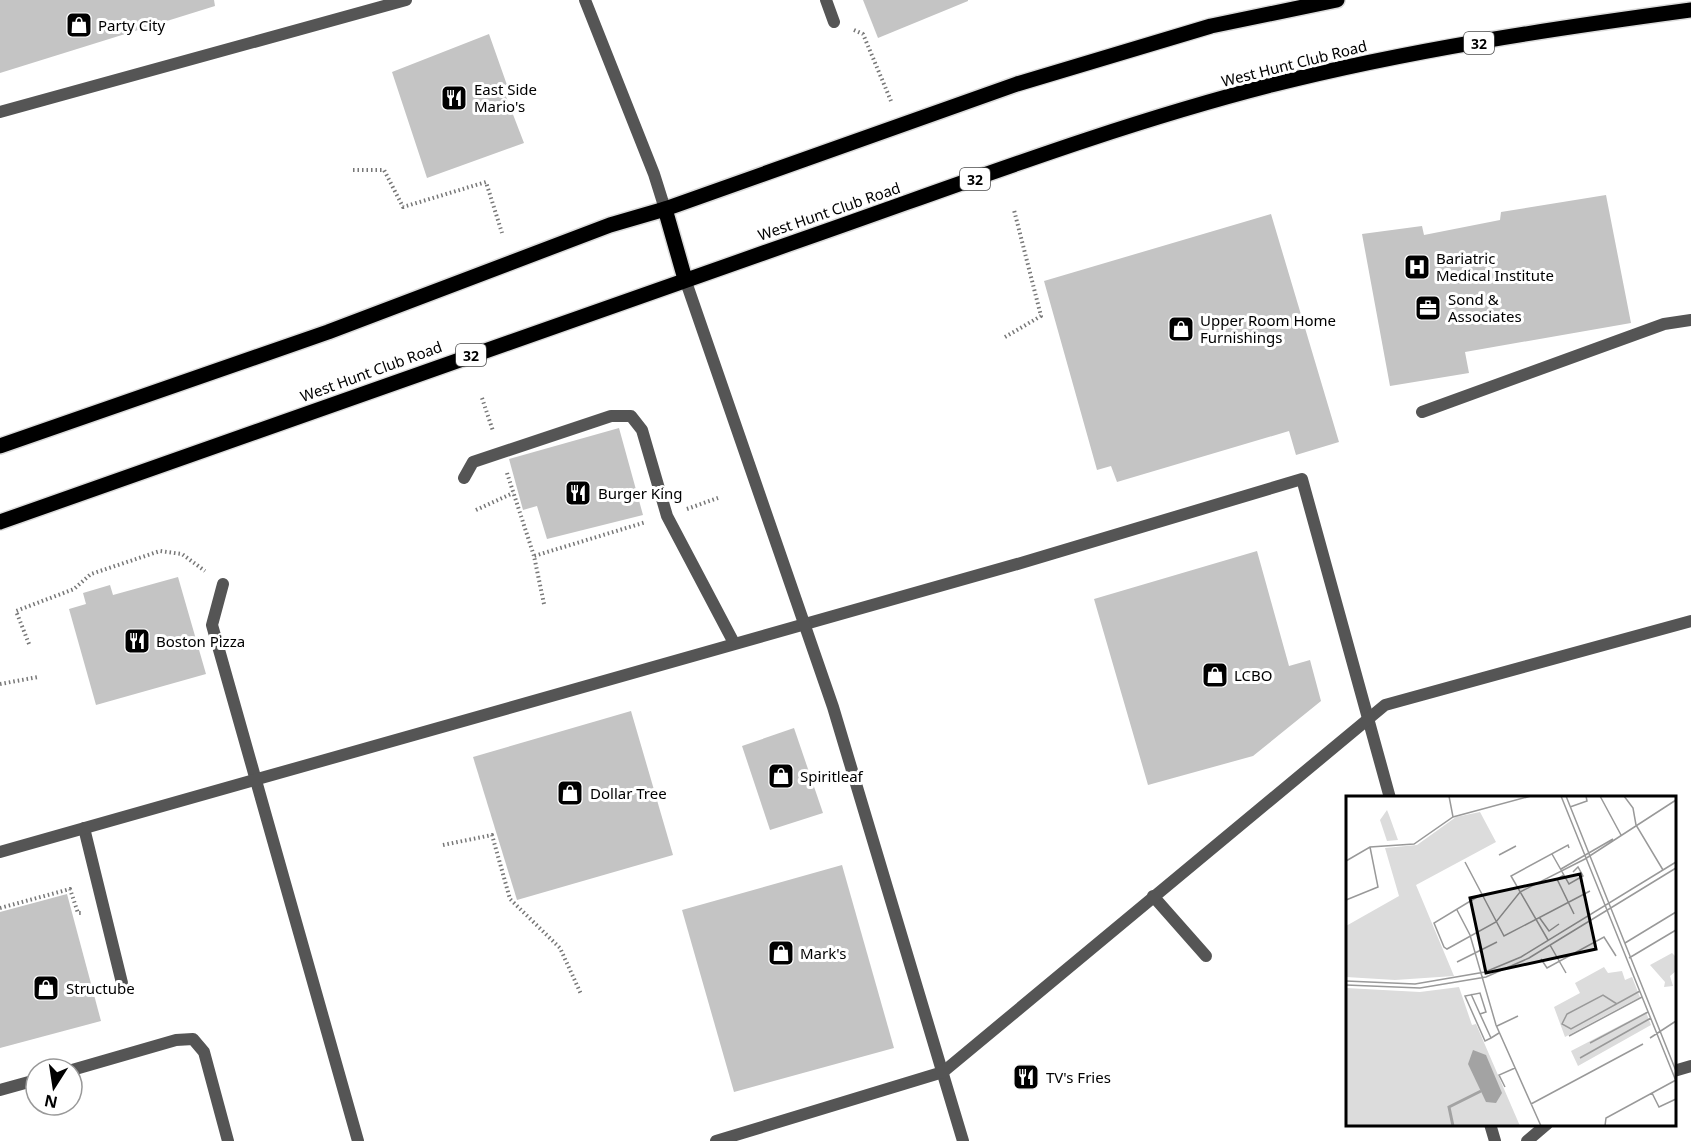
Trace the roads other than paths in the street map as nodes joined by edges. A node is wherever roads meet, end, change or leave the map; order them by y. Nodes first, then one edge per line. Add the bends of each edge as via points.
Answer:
1 (406, 0) edge
2 (585, 0) edge
3 (825, 0) edge
4 (1337, 0) edge
5 (1691, 10) edge
6 (834, 22) road end
7 (0, 112) edge
8 (665, 208) junction
9 (685, 279) junction
10 (1691, 320) edge
11 (1422, 412) dead end
12 (0, 446) edge
13 (464, 478) dead end
14 (0, 522) edge
15 (223, 584) road end
16 (1691, 621) edge
17 (805, 624) junction
18 (734, 643) junction
19 (1367, 722) junction
20 (256, 779) junction
21 (1389, 796) edge
22 (84, 828) junction
23 (0, 852) edge
24 (1153, 896) junction
25 (1206, 956) dead end
26 (122, 983) dead end
27 (1691, 1066) edge
28 (84, 1067) edge
29 (1676, 1070) edge
30 (943, 1072) junction
31 (24, 1083) edge
32 (0, 1090) edge
33 (1490, 1126) edge
34 (1546, 1126) edge
35 (228, 1141) edge
36 (358, 1141) edge
37 (716, 1141) edge
38 (963, 1141) edge
39 (1495, 1141) edge
40 (1527, 1141) edge

1 - 7 street
2 - 8 street
3 - 6 street
4 - 8 main road via 1211,26 1017,84
5 - 9 main road, West Hunt Club Road / 32 via 1359,64 1268,86 1123,128
8 - 9 main road
8 - 12 main road via 610,225 328,332
9 - 14 main road, West Hunt Club Road / 32
9 - 17 street
10 - 11 street via 1664,324
13 - 18 street via 473,462 611,416 631,416 642,430 667,516
15 - 20 street via 212,625
16 - 19 street via 1385,705
17 - 18 street
17 - 19 street via 1302,479
17 - 30 street
18 - 20 street
19 - 21 street
19 - 24 street
20 - 22 street
20 - 36 street
22 - 23 street
22 - 26 street
24 - 25 street
24 - 30 street
27 - 29 street
28 - 35 street via 176,1040 193,1039 204,1052
30 - 37 street
30 - 38 street
31 - 32 street
33 - 39 street
34 - 40 street

